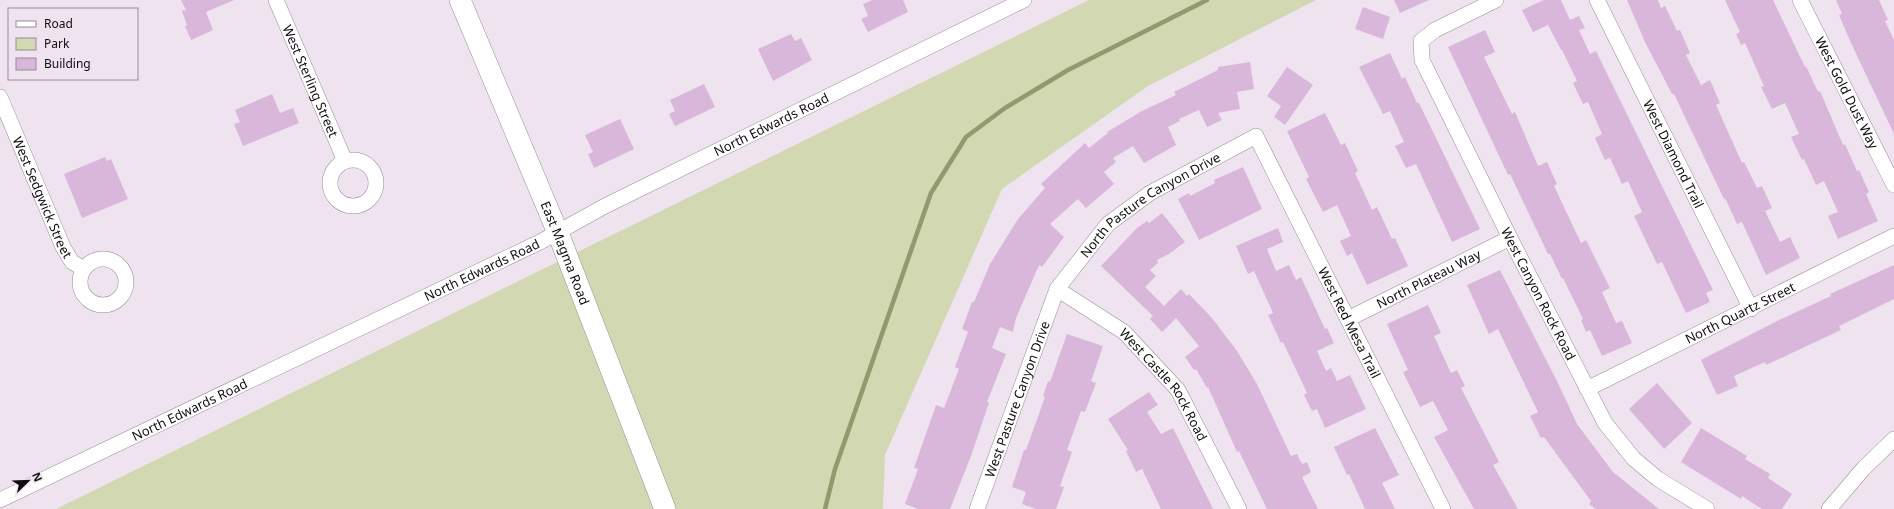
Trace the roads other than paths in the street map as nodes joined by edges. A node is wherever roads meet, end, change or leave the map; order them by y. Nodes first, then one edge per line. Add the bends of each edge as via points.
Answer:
1 (276, 0) edge
2 (460, 0) edge
3 (1024, 0) edge
4 (1496, 0) edge
5 (1597, 0) edge
6 (1800, 0) edge
7 (0, 97) edge
8 (1256, 136) joint
9 (345, 161) dead end
10 (1894, 185) edge
11 (558, 233) junction
12 (1894, 236) edge
13 (1510, 238) junction
14 (84, 269) dead end
15 (1057, 289) junction
16 (1751, 309) junction
17 (1348, 319) junction
18 (1587, 389) junction
19 (1894, 439) edge
20 (0, 500) edge
21 (665, 509) edge
22 (976, 509) edge
23 (1239, 509) edge
24 (1443, 509) edge
25 (1707, 509) edge
26 (1829, 509) edge

1 - 9 street, West Sterling Street
2 - 11 street, East Magma Road
3 - 11 street, North Edwards Road via 605,206
4 - 13 street, West Canyon Rock Road via 1435,30 1421,41 1422,60
5 - 16 street, West Diamond Trail
6 - 10 street, West Gold Dust Way
7 - 14 street, West Sedgwick Street via 63,247 72,262
8 - 15 street, North Pasture Canyon Drive via 1150,193 1108,224
8 - 17 street, West Red Mesa Trail
11 - 20 street, North Edwards Road
11 - 21 street, East Magma Road
12 - 16 street, North Quartz Street
13 - 17 street, North Plateau Way
13 - 18 street, West Canyon Rock Road
15 - 22 street, West Pasture Canyon Drive
15 - 23 street, West Castle Rock Road via 1124,332 1178,390
16 - 18 street, North Quartz Street
17 - 24 street, West Red Mesa Trail
18 - 25 street, West Canyon Rock Road via 1605,423 1634,459 1658,479
19 - 26 street via 1863,469

